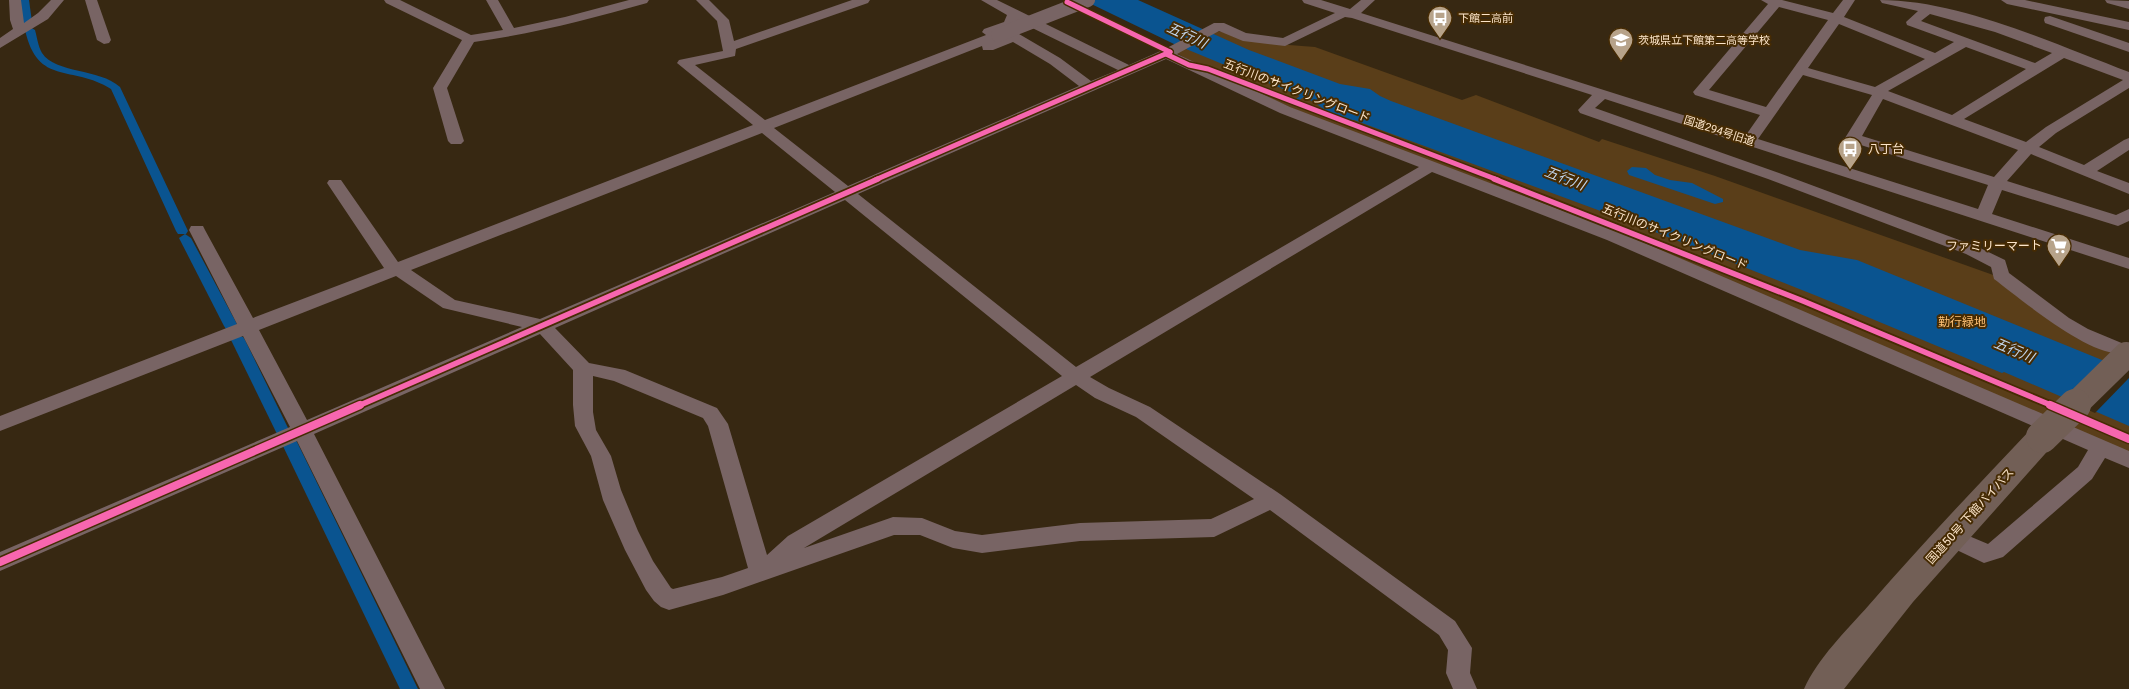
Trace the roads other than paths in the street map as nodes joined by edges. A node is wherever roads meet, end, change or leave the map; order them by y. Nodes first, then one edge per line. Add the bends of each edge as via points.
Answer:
1 (15, 0) edge
2 (58, 0) edge
3 (90, 0) edge
4 (390, 0) edge
5 (492, 0) edge
6 (643, 0) edge
7 (702, 0) edge
8 (864, 0) edge
9 (987, 0) edge
10 (1088, 0) edge
11 (1308, 0) edge
12 (1369, 0) edge
13 (1849, 0) edge
14 (1886, 0) edge
15 (2007, 0) edge
16 (2087, 0) edge
17 (2111, 0) edge
18 (1772, 1) edge
19 (2129, 5) edge
20 (1928, 10) junction
21 (2062, 12) junction
22 (16, 14) junction
23 (1347, 14) junction
24 (2079, 15) junction
25 (1836, 18) junction
26 (2050, 20) junction
27 (0, 21) edge
28 (2129, 26) edge
29 (1009, 27) junction
30 (1217, 28) joint
31 (20, 30) junction
32 (511, 33) junction
33 (2020, 37) junction
34 (469, 39) junction
35 (104, 40) dead end
36 (1966, 42) junction
37 (0, 44) edge
38 (730, 47) junction
39 (2129, 48) edge
40 (1169, 52) junction
41 (2062, 53) junction
42 (1936, 58) junction
43 (2035, 68) junction
44 (1129, 70) junction
45 (1800, 70) junction
46 (2129, 77) edge
47 (2129, 82) edge
48 (1089, 87) junction
49 (1602, 93) junction
50 (1878, 93) junction
51 (1769, 113) junction
52 (1953, 120) junction
53 (763, 126) junction
54 (456, 141) dead end
55 (1749, 141) junction
56 (2129, 143) edge
57 (2028, 148) junction
58 (1431, 166) junction
59 (2086, 171) junction
60 (335, 183) dead end
61 (1996, 184) junction
62 (2129, 189) edge
63 (846, 194) junction
64 (2129, 214) edge
65 (1983, 217) junction
66 (197, 230) dead end
67 (2129, 264) edge
68 (396, 270) junction
69 (543, 326) junction
70 (249, 327) junction
71 (2124, 352) edge
72 (583, 368) junction
73 (1075, 376) junction
74 (0, 424) edge
75 (302, 430) junction
76 (2101, 447) junction
77 (2129, 460) edge
78 (1272, 500) junction
79 (1950, 537) junction
80 (0, 562) edge
81 (763, 572) junction
82 (433, 689) edge
83 (1466, 689) edge
84 (1822, 689) edge

1 - 22 street
2 - 31 street via 43,16
3 - 35 street
4 - 34 street
5 - 32 street
6 - 32 street
7 - 38 street via 723,20
8 - 38 street
9 - 29 street
10 - 29 street, bridge
11 - 23 street, 国道294号旧道
12 - 23 street
13 - 25 street
14 - 20 street
15 - 21 street
16 - 24 street
17 - 19 street
18 - 25 street
18 - 51 street via 1700,92
20 - 33 street
20 - 36 street via 1912,22
21 - 24 street
21 - 26 street
22 - 27 street
22 - 31 street
23 - 30 street via 1284,42 1243,37 1219,26
23 - 49 street, 国道294号旧道
24 - 28 street
25 - 42 street
25 - 45 street
26 - 33 street
26 - 39 street
29 - 44 street
29 - 48 street
29 - 53 street
30 - 40 street
31 - 37 street
32 - 34 street
33 - 41 street
34 - 54 street via 440,88
36 - 42 street
36 - 43 street
38 - 53 street via 730,53 726,55 684,63
40 - 44 street
40 - 58 street via 1285,110
41 - 43 street
41 - 46 street
42 - 50 street
43 - 52 street
44 - 48 street
45 - 50 street
45 - 51 street
47 - 57 street
48 - 63 street
49 - 55 street, 国道294号旧道
49 - 71 street via 1585,110 1772,175 1990,259 1999,264 2000,275 2063,322
50 - 52 street
50 - 61 street via 1854,138
51 - 55 street
52 - 57 street
53 - 63 street
53 - 68 street
55 - 65 street, 国道294号旧道
56 - 59 street
57 - 59 street
57 - 61 street
58 - 73 street
58 - 76 street via 1613,236
59 - 62 street
60 - 68 street
61 - 64 street via 2118,221
61 - 65 street
63 - 69 street
63 - 73 street
65 - 67 street, 国道294号旧道
66 - 70 street
68 - 69 street via 450,304
68 - 70 street
69 - 72 street
69 - 75 street
70 - 74 street
70 - 75 street
71 - 79 highway, 国道50号 下館バイパス, bridge
72 - 81 street via 618,376 710,413 717,420
72 - 81 street via 587,434 601,455 609,489 635,547 665,599
73 - 78 street via 1143,412
73 - 81 street via 796,542
75 - 80 street
75 - 82 street
76 - 77 street
76 - 79 street via 2085,473 1995,552 1984,554
78 - 81 street via 1214,528 1080,532 982,544 953,539 922,526 898,525
78 - 83 street via 1447,628 1460,648 1458,673
79 - 84 highway, 国道50号 下館バイパス via 1854,647

